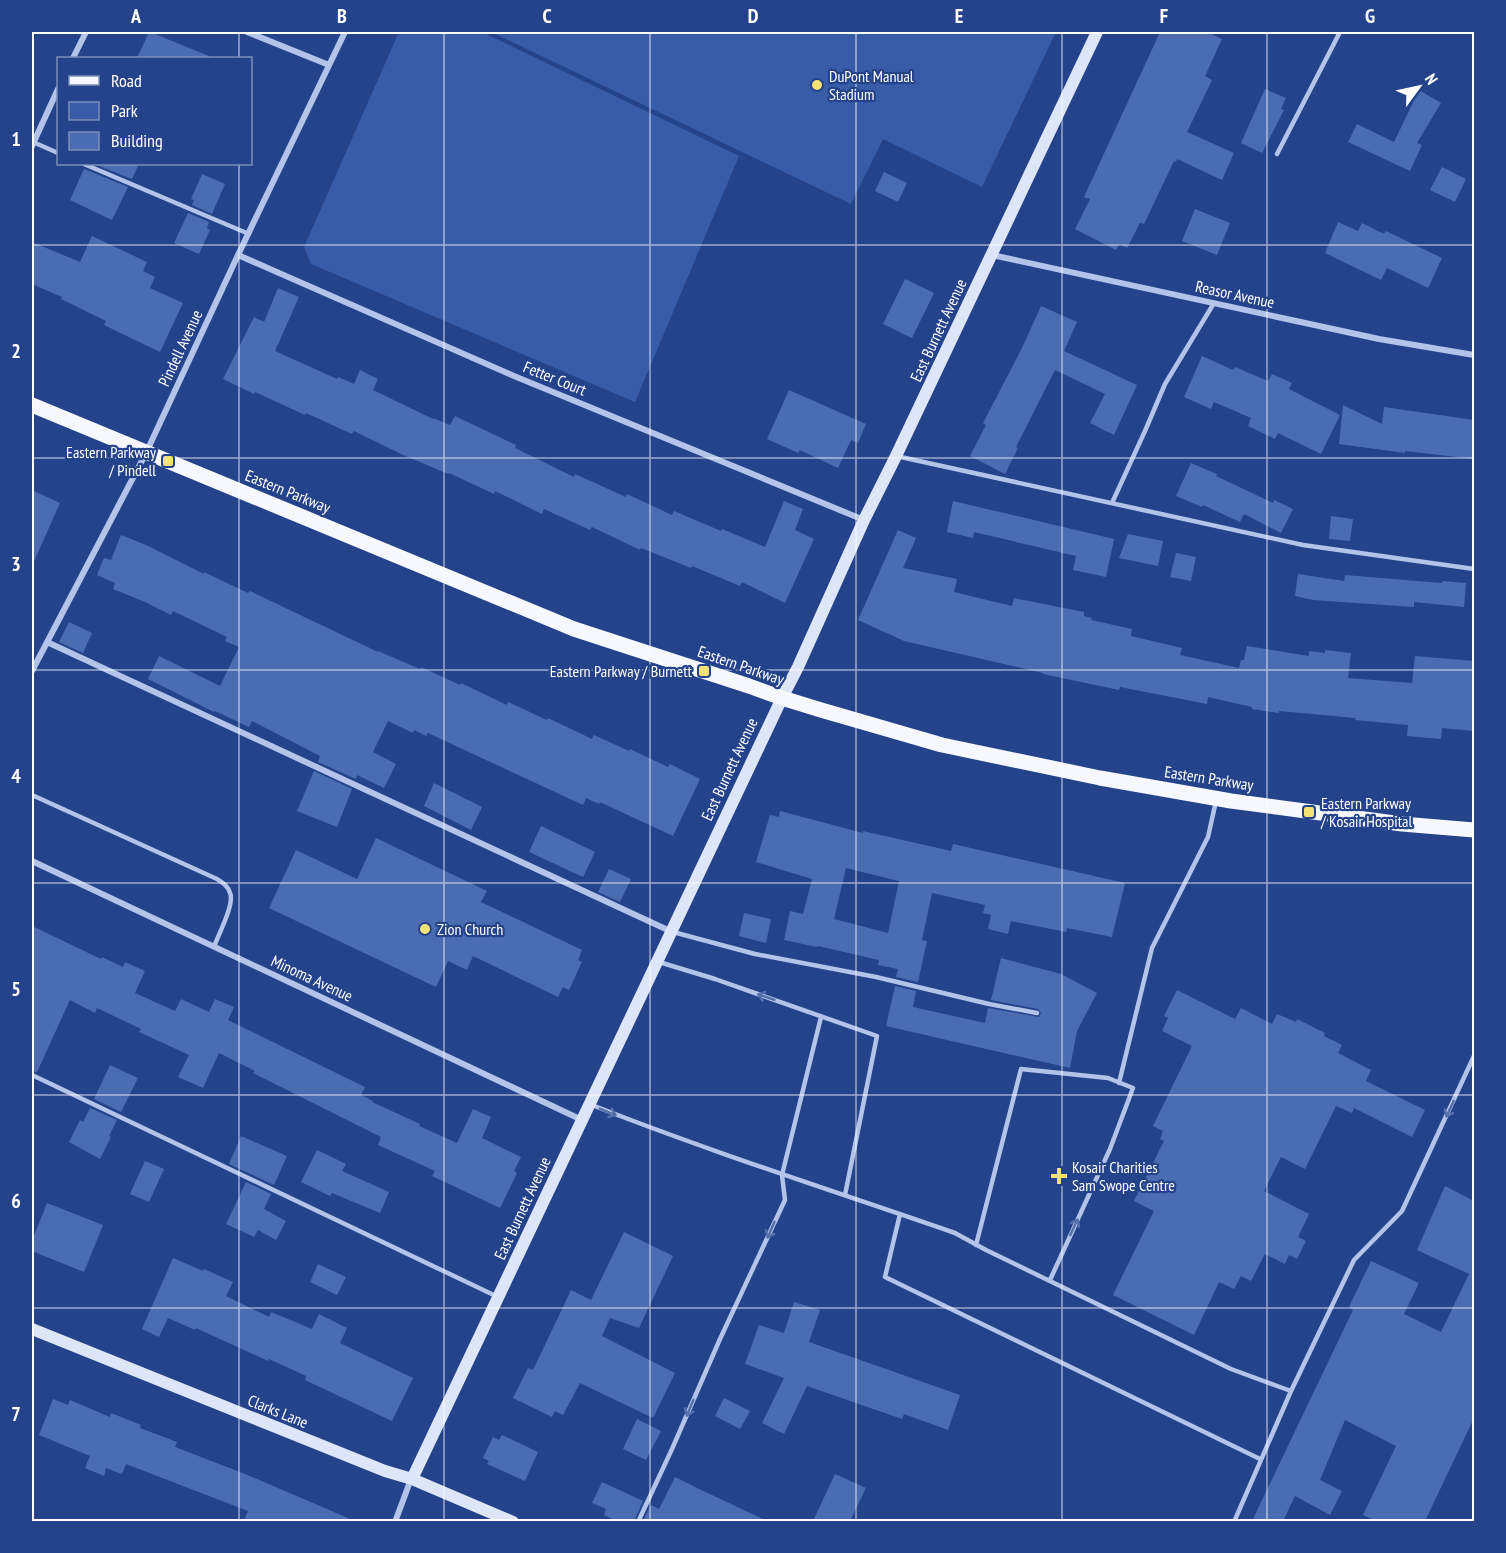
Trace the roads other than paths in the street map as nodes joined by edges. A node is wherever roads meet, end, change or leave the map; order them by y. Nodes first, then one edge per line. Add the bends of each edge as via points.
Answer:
1 (86, 32) edge
2 (247, 32) edge
3 (345, 32) edge
4 (1097, 32) edge
5 (1340, 32) edge
6 (74, 57) edge
7 (329, 65) junction
8 (57, 91) edge
9 (32, 143) edge
10 (57, 153) edge
11 (1277, 154) dead end
12 (86, 165) edge
13 (249, 234) junction
14 (238, 255) junction
15 (991, 255) junction
16 (1214, 303) junction
17 (1474, 354) edge
18 (32, 405) edge
19 (146, 453) junction
20 (896, 456) junction
21 (1112, 503) junction
22 (864, 520) junction
23 (1474, 568) edge
24 (47, 642) junction
25 (32, 668) edge
26 (782, 698) junction
27 (32, 795) edge
28 (1217, 798) junction
29 (1474, 830) edge
30 (32, 861) edge
31 (670, 931) junction
32 (214, 947) junction
33 (656, 961) junction
34 (1037, 1013) dead end
35 (821, 1017) junction
36 (1474, 1056) edge
37 (32, 1075) edge
38 (1119, 1083) junction
39 (589, 1104) junction
40 (582, 1120) junction
41 (782, 1175) junction
42 (845, 1195) junction
43 (900, 1214) junction
44 (976, 1245) junction
45 (1050, 1280) junction
46 (498, 1297) junction
47 (32, 1329) edge
48 (1291, 1391) junction
49 (1260, 1459) junction
50 (412, 1479) junction
51 (394, 1521) edge
52 (513, 1521) edge
53 (638, 1521) edge
54 (1234, 1521) edge

1 - 6 street
2 - 7 street
3 - 7 street, Pindell Avenue
4 - 15 street, East Burnett Avenue
5 - 11 lane
7 - 13 street, Pindell Avenue
8 - 9 street
9 - 10 lane
12 - 13 lane
13 - 14 street, Pindell Avenue
14 - 19 street, Pindell Avenue
14 - 22 street, Fetter Court via 514,376
15 - 16 street, Reasor Avenue
15 - 20 street, East Burnett Avenue
16 - 17 street, Reasor Avenue via 1379,339
16 - 21 lane via 1164,384
18 - 19 main road, Eastern Parkway
19 - 24 street, Pindell Avenue
19 - 26 main road, Eastern Parkway via 574,629
20 - 21 lane
20 - 22 street, East Burnett Avenue
21 - 23 lane via 1303,545
22 - 26 street, East Burnett Avenue
24 - 25 street, Pindell Avenue
24 - 31 street
26 - 28 main road, Eastern Parkway via 942,745
26 - 31 street, East Burnett Avenue
27 - 32 lane via 218,879 231,893 231,902
28 - 29 main road, Eastern Parkway
28 - 38 lane via 1208,837 1152,948
30 - 32 street, Minoma Avenue
31 - 33 street, East Burnett Avenue
31 - 34 lane via 755,954
32 - 40 street, Minoma Avenue
35 -> 33 lane
33 - 39 street, East Burnett Avenue
35 - 41 lane
35 - 42 lane via 877,1036
36 -> 48 lane via 1402,1211 1354,1260
37 - 46 lane
38 - 44 lane via 1108,1078 1021,1069
45 -> 38 lane via 1110,1149 1132,1088
39 - 40 street, East Burnett Avenue
39 -> 41 lane
40 - 46 street, East Burnett Avenue
41 - 42 lane
41 -> 53 lane via 785,1200
42 - 43 lane
43 - 44 lane via 955,1233
43 - 49 lane via 885,1278
44 - 45 lane
45 - 48 lane via 1231,1369
46 - 50 street, East Burnett Avenue
47 - 50 street, Clarks Lane
48 - 49 lane
49 - 54 lane
50 - 51 street, East Burnett Avenue
50 - 52 street, Clarks Lane

